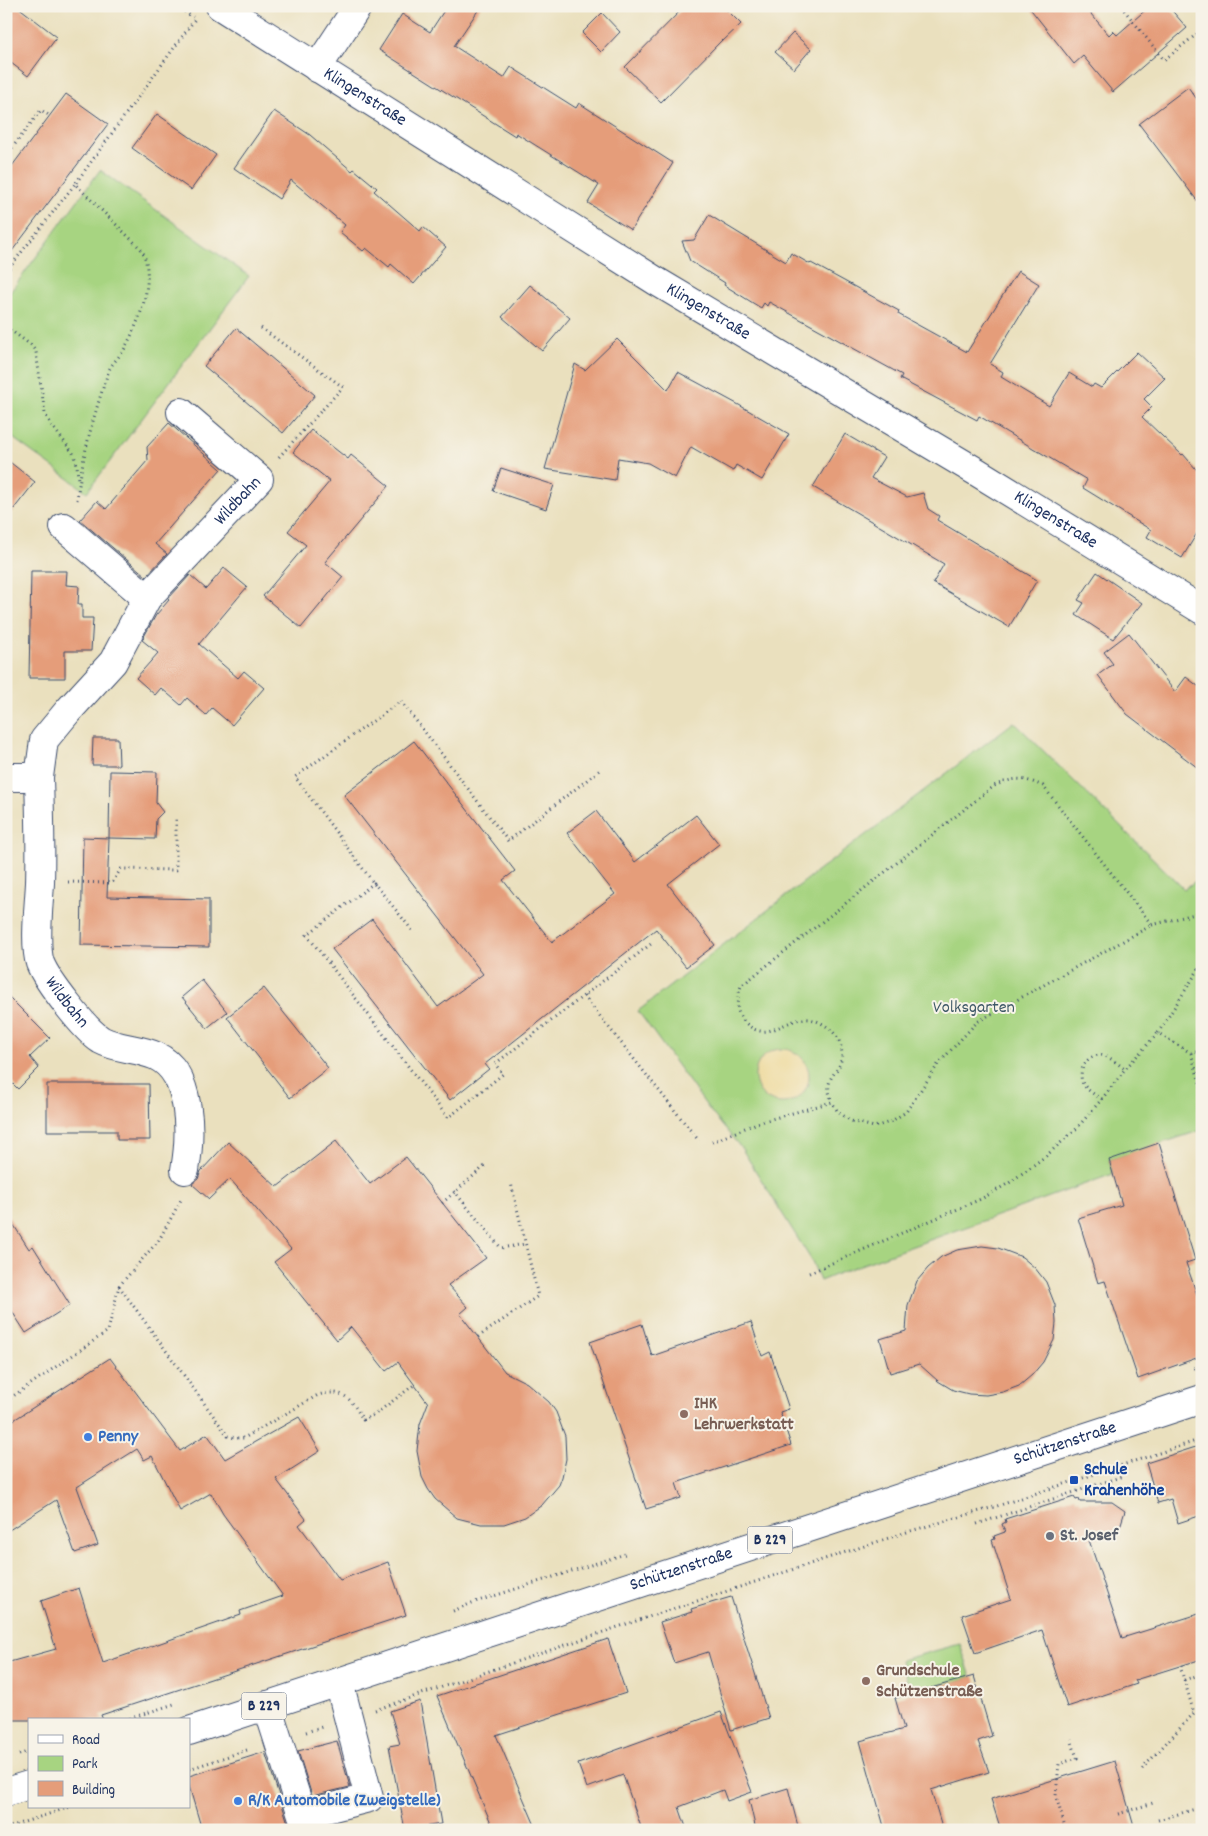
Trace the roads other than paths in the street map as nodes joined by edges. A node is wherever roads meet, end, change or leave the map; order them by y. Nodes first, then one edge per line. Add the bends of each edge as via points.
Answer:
1 (220, 6) edge
2 (358, 6) edge
3 (317, 68) junction
4 (181, 412) dead end
5 (64, 527) dead end
6 (147, 598) junction
7 (1202, 610) edge
8 (6, 776) edge
9 (40, 776) junction
10 (185, 1170) road end
11 (1202, 1399) edge
12 (339, 1682) junction
13 (267, 1705) junction
14 (190, 1731) edge
15 (28, 1784) edge
16 (6, 1792) edge

1 - 3 street, Klingenstraße
2 - 3 street
3 - 7 street, Klingenstraße via 656,281
4 - 6 street, Wildbahn via 259,479
5 - 6 street
6 - 9 street, Wildbahn via 113,662 44,740
8 - 9 street
9 - 10 street, Wildbahn via 40,961 49,980 92,1032 102,1040 157,1056 173,1071 183,1089 186,1111 189,1138
11 - 12 street, Schützenstraße / B 229
12 - 13 street, Schützenstraße / B 229
12 - 13 street via 370,1798 302,1815
13 - 14 street, Schützenstraße / B 229
15 - 16 street

